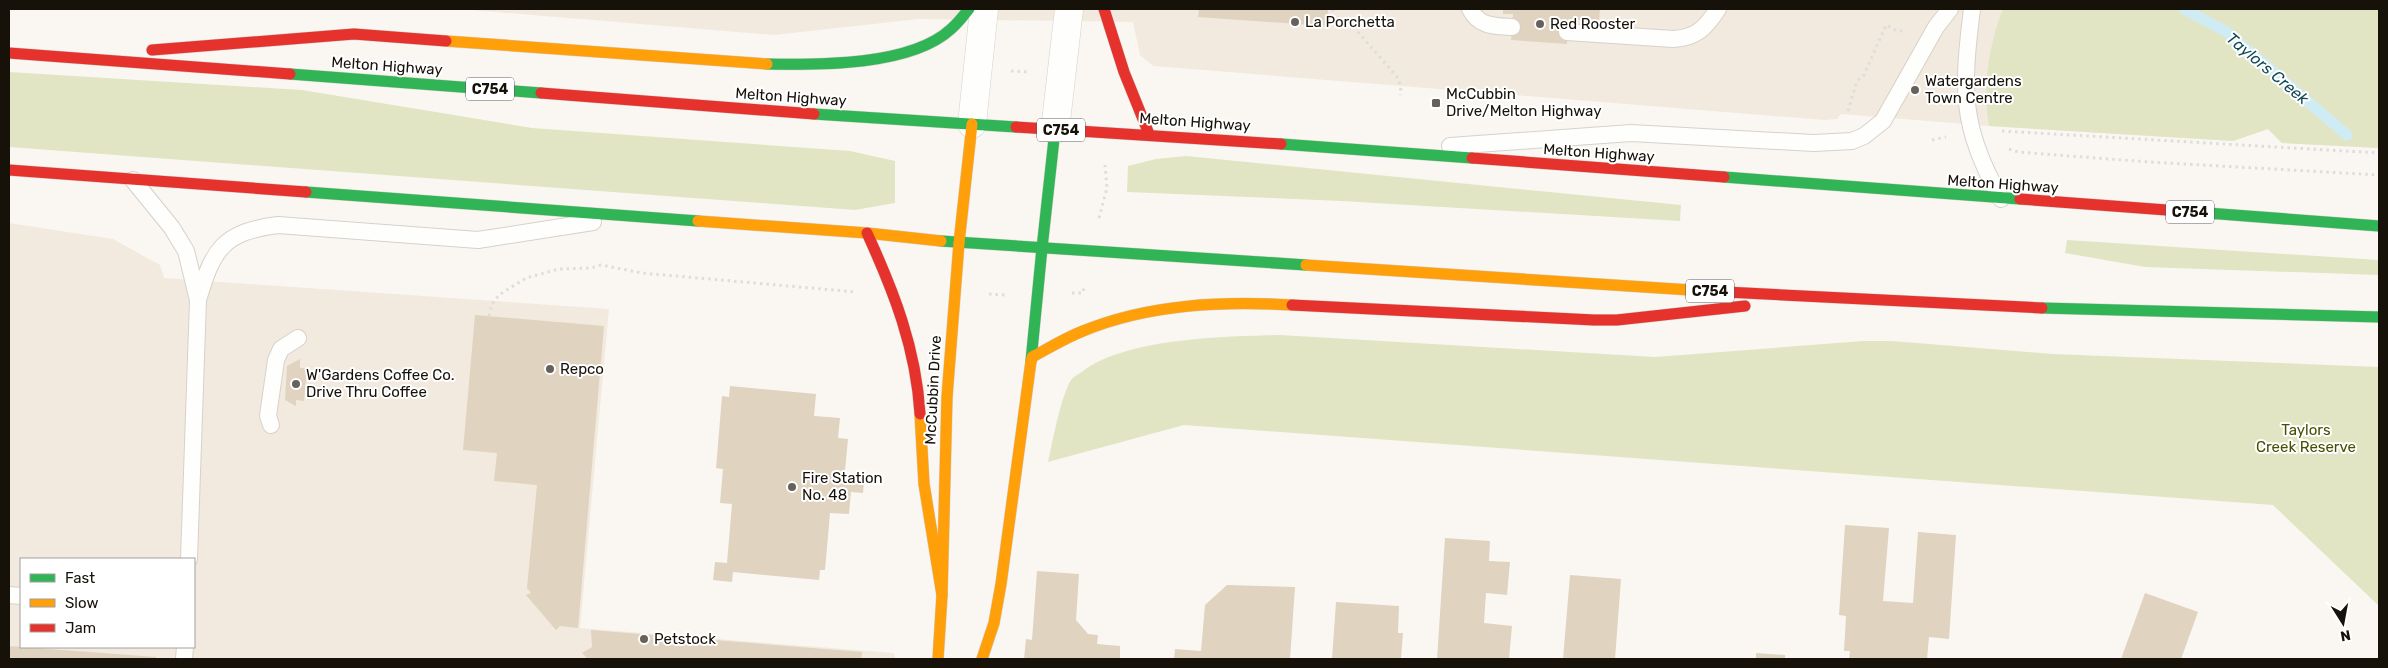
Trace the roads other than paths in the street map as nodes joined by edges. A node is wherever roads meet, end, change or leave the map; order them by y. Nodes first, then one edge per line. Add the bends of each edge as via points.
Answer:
1 (969, 9) edge
2 (984, 9) edge
3 (1069, 9) edge
4 (1104, 9) edge
5 (1470, 9) edge
6 (1718, 9) edge
7 (1950, 9) edge
8 (1972, 9) edge
9 (1512, 27) dead end
10 (1567, 32) dead end
11 (9, 53) edge
12 (64, 57) junction
13 (972, 124) junction
14 (1055, 130) junction
15 (1149, 134) junction
16 (1383, 151) junction
17 (9, 170) edge
18 (133, 180) junction
19 (2001, 199) junction
20 (631, 216) junction
21 (2379, 226) edge
22 (867, 233) junction
23 (959, 243) junction
24 (1042, 248) junction
25 (1821, 298) junction
26 (198, 300) junction
27 (2379, 317) edge
28 (298, 338) dead end
29 (1032, 357) junction
30 (270, 424) dead end
31 (189, 558) edge
32 (942, 595) junction
33 (938, 659) edge
34 (982, 659) edge

1 - 12 main road via 948,34 927,45 827,64 732,63 354,34
2 - 13 street
3 - 14 street
4 - 15 main road via 1127,84
5 - 9 lane via 1484,24
6 - 10 lane via 1706,27 1688,38
7 - 16 lane via 1936,27 1883,121 1852,141 1814,143 1631,133
8 - 19 lane via 1966,108 1985,171
11 - 12 main road, Melton Highway / C754
12 - 13 main road, Melton Highway / C754
13 - 14 main road, Melton Highway / C754
13 - 23 main road, McCubbin Drive
14 - 15 main road, Melton Highway / C754
14 - 24 main road
15 - 16 main road, Melton Highway / C754
16 - 19 main road, Melton Highway / C754
17 - 18 main road, C754
18 - 20 main road, C754
18 - 26 lane via 172,228 186,251
19 - 21 main road, Melton Highway / C754
20 - 22 main road, C754
20 - 26 lane via 478,240 278,225 260,228 225,242 207,270
22 - 23 main road, C754
22 - 32 main road via 902,316 916,378 922,421 924,484
23 - 24 main road, C754
23 - 32 main road, McCubbin Drive via 947,397
24 - 25 main road, C754
24 - 29 main road
25 - 27 main road, C754 via 2099,311
25 - 29 main road via 1616,320 1218,303 1142,313 1090,328
26 - 31 lane
28 - 30 lane via 281,349 276,360 268,416
29 - 34 main road via 996,613
32 - 33 main road, McCubbin Drive

